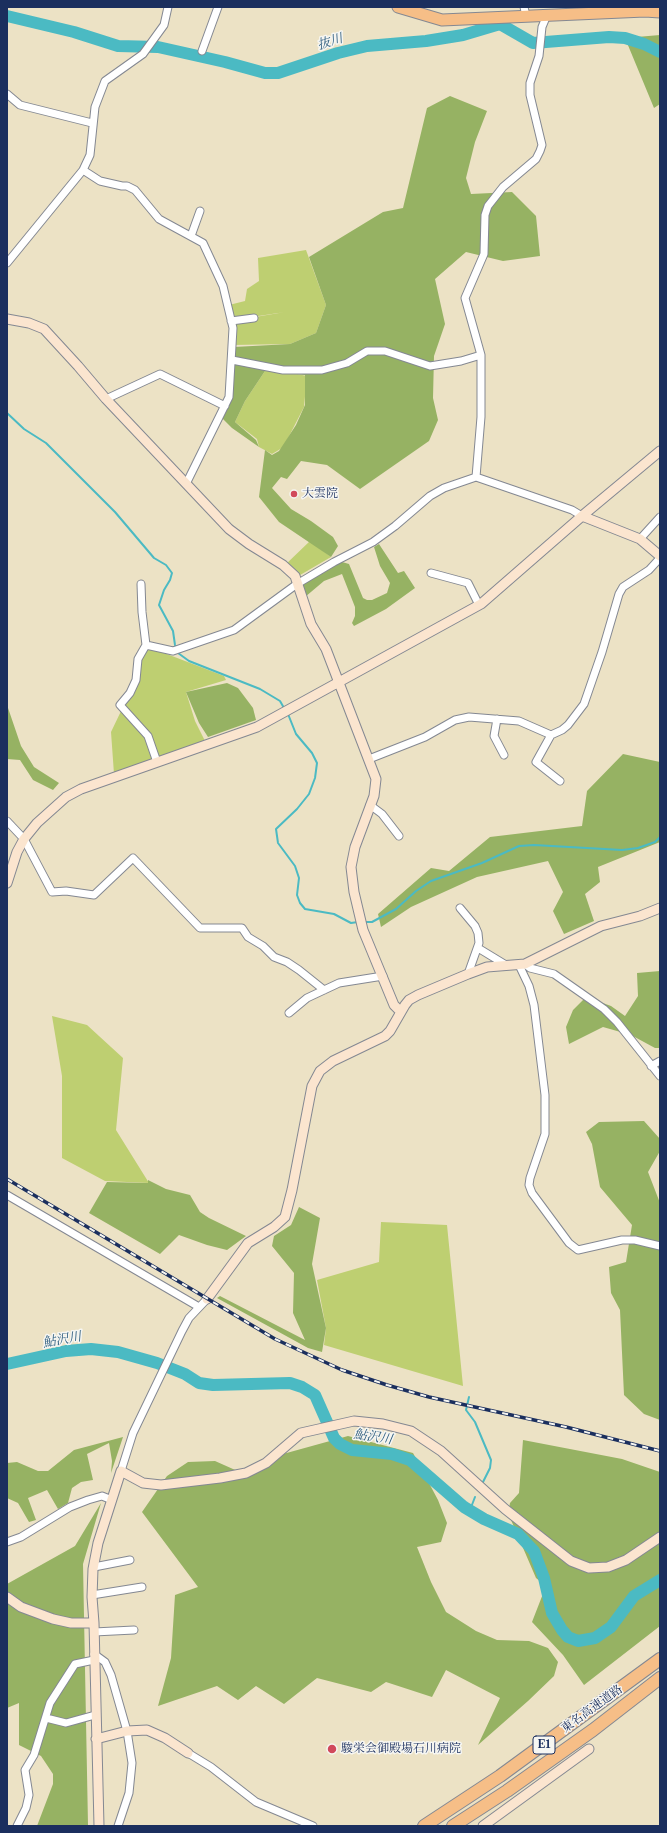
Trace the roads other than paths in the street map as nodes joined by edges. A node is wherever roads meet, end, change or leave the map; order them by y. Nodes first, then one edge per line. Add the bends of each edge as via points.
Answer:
1 (168, 7) edge
2 (218, 7) edge
3 (398, 7) edge
4 (648, 9) edge
5 (525, 11) edge
6 (660, 12) edge
7 (547, 15) junction
8 (202, 51) dead end
9 (7, 94) edge
10 (92, 123) junction
11 (83, 170) junction
12 (200, 211) dead end
13 (191, 236) junction
14 (7, 264) edge
15 (254, 318) dead end
16 (7, 319) edge
17 (231, 321) junction
18 (481, 355) junction
19 (232, 360) junction
20 (106, 399) junction
21 (225, 406) junction
22 (660, 451) edge
23 (476, 477) junction
24 (186, 484) junction
25 (582, 516) junction
26 (660, 516) edge
27 (640, 539) junction
28 (660, 557) edge
29 (431, 573) dead end
30 (141, 584) dead end
31 (297, 584) junction
32 (479, 605) junction
33 (146, 645) junction
34 (339, 681) junction
35 (497, 719) junction
36 (551, 735) junction
37 (504, 755) dead end
38 (369, 759) junction
39 (157, 762) junction
40 (560, 781) dead end
41 (370, 805) junction
42 (7, 821) edge
43 (399, 836) dead end
44 (24, 839) junction
45 (7, 883) edge
46 (460, 908) dead end
47 (660, 908) edge
48 (478, 948) junction
49 (522, 964) junction
50 (506, 965) junction
51 (468, 974) junction
52 (382, 976) junction
53 (324, 990) junction
54 (400, 1012) junction
55 (289, 1013) dead end
56 (660, 1061) edge
57 (651, 1066) junction
58 (660, 1076) edge
59 (7, 1195) edge
60 (660, 1246) edge
61 (207, 1300) joint
62 (199, 1307) junction
63 (121, 1472) junction
64 (112, 1500) junction
65 (660, 1537) edge
66 (7, 1542) edge
67 (130, 1560) dead end
68 (94, 1567) junction
69 (142, 1587) dead end
70 (92, 1595) junction
71 (7, 1597) edge
72 (94, 1628) junction
73 (134, 1630) dead end
74 (94, 1657) junction
75 (660, 1659) edge
76 (660, 1678) edge
77 (96, 1715) junction
78 (46, 1718) junction
79 (127, 1731) junction
80 (96, 1739) junction
81 (589, 1749) dead end
82 (188, 1753) joint
83 (17, 1826) edge
84 (98, 1826) edge
85 (118, 1826) edge
86 (313, 1826) edge
87 (424, 1826) edge
88 (452, 1826) edge
89 (482, 1826) edge

1 - 10 street via 164,25 143,54 105,81
2 - 8 street
3 - 5 main road via 442,20
4 - 6 main road
4 - 7 main road
5 - 7 main road
7 - 18 street via 530,83 530,95 542,145 536,159 503,187 488,206 485,215 484,254 465,298
9 - 10 street via 20,105
10 - 11 street via 90,155
11 - 13 street via 100,181 135,190 159,219
11 - 14 street
12 - 13 street
13 - 17 street via 203,243 218,273
15 - 17 street
16 - 20 street via 44,329
17 - 19 street
18 - 19 street via 430,366 386,351 367,351 347,363 322,370 283,370
18 - 23 street via 481,417
19 - 21 street via 229,397
20 - 21 street via 160,374
20 - 24 street
21 - 24 street
22 - 25 street
23 - 25 street via 572,510
23 - 31 street via 444,488 430,496 374,542
24 - 31 street via 229,529 283,565 294,576
25 - 27 street
25 - 32 street
26 - 27 street
27 - 28 street
28 - 36 street via 649,570 623,587 584,704 568,725
29 - 32 street via 468,583
30 - 33 street
31 - 33 street via 234,630 173,651
31 - 34 street via 311,624 326,649
32 - 34 street
33 - 39 street via 138,659 135,682 120,705 148,736
34 - 38 street
34 - 39 street via 257,727
35 - 36 street via 518,722
35 - 37 street via 494,736
35 - 38 street via 469,717 455,720 425,737
36 - 40 street via 536,762
38 - 41 street via 376,779
39 - 44 street via 81,789 66,797 37,823
41 - 43 street via 382,814
41 - 52 street via 355,847 351,868 363,930
42 - 44 street
44 - 45 street
44 - 53 street via 52,892 94,895 132,858 200,928 242,928 248,937 263,946 274,957 287,962
46 - 48 street via 475,926 478,933
47 - 49 street via 602,926
48 - 50 street
48 - 51 street
49 - 50 street
49 - 57 street via 554,974 604,1010 617,1022
49 - 60 street via 534,1005 545,1095 545,1134 530,1178 532,1193 569,1243 578,1250 622,1240 635,1240
50 - 51 street via 487,967
51 - 54 street via 409,1000
52 - 53 street via 339,984
52 - 54 street via 394,1005
53 - 55 street via 308,998
54 - 61 street via 385,1036 333,1061 320,1071 312,1086 285,1216 274,1227 248,1243
56 - 57 street
57 - 58 street
59 - 62 street
61 - 62 street
62 - 63 street via 189,1318 133,1432
63 - 64 street
63 - 65 street via 143,1483 161,1485 246,1473 266,1463 301,1433 354,1421 383,1424 411,1431 441,1451 505,1509 571,1560 588,1568 608,1567 626,1560
64 - 66 street via 102,1496 70,1507 21,1537
64 - 68 street via 98,1543
67 - 68 street
68 - 70 street
69 - 70 street
70 - 72 street
71 - 72 street via 21,1607 53,1619
72 - 73 street
72 - 74 street
74 - 77 street
74 - 78 street via 75,1664 50,1703
74 - 79 street via 105,1662 111,1674
75 - 87 highway, 東名高速道路 / E1 via 500,1776
76 - 88 highway, 東名高速道路 / E1 via 593,1730 507,1791
77 - 78 street via 66,1723
77 - 80 street
78 - 83 street via 34,1755 25,1770 28,1794 26,1808
79 - 80 street
79 - 82 street via 148,1730
79 - 85 street via 132,1764 129,1793
80 - 84 street
81 - 89 street
82 - 86 street via 211,1767 256,1802

